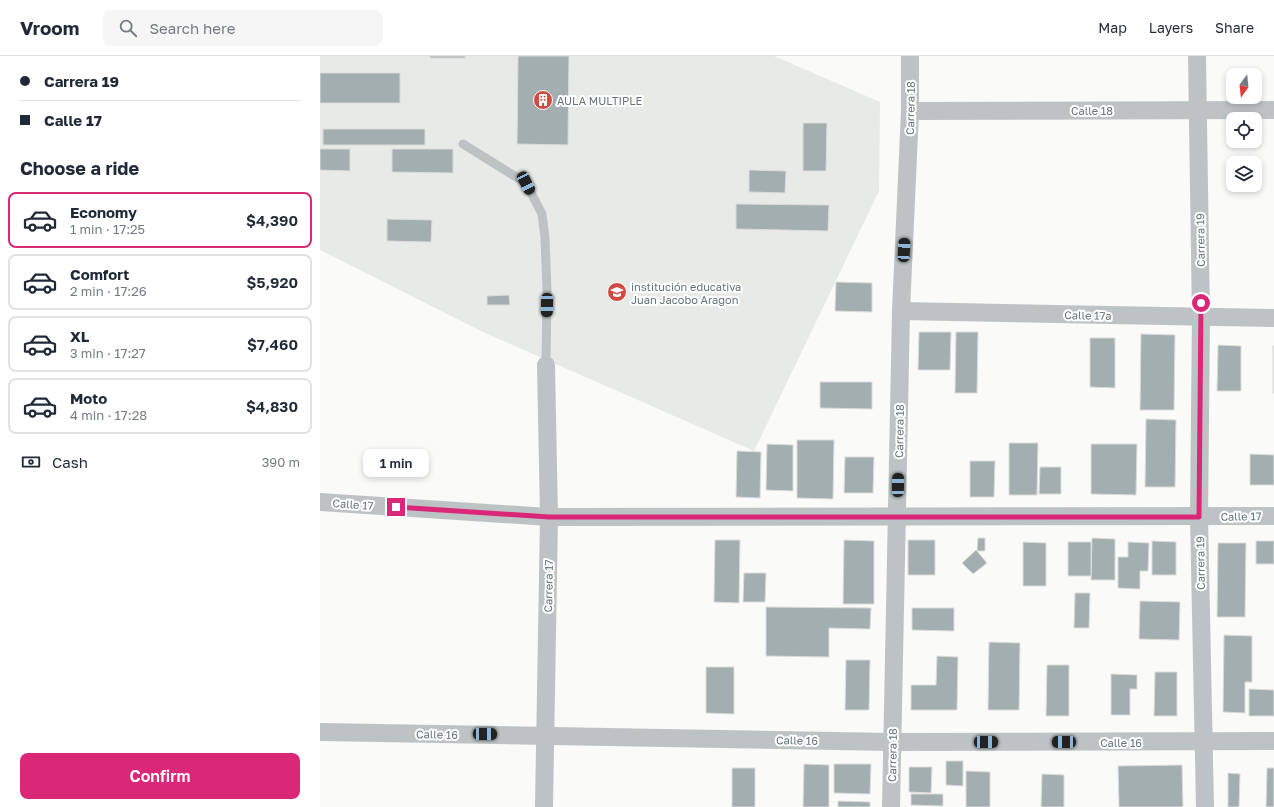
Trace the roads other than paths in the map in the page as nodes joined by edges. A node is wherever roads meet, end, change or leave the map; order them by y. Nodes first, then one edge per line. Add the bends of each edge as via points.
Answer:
1 (910, 56) edge
2 (1197, 56) edge
3 (1198, 110) junction
4 (1274, 110) edge
5 (910, 111) junction
6 (463, 144) dead end
7 (901, 311) junction
8 (1202, 318) junction
9 (1274, 318) edge
10 (546, 365) joint
11 (320, 502) edge
12 (1274, 516) edge
13 (549, 517) junction
14 (897, 517) junction
15 (1199, 517) junction
16 (320, 732) edge
17 (544, 736) junction
18 (1274, 741) edge
19 (892, 742) junction
20 (1204, 742) junction
21 (544, 807) edge
22 (891, 807) edge
23 (1205, 807) edge

1 - 5 street, Carrera 18
2 - 3 street, Carrera 19
3 - 4 street, Calle 18
3 - 5 street, Calle 18
3 - 8 street, Carrera 19
5 - 7 street, Carrera 18
6 - 10 lane via 526,183 542,214 546,253
7 - 8 street, Calle 17a
7 - 14 street, Carrera 18
8 - 9 street, Calle 17a
8 - 15 street, Carrera 19
10 - 13 street, Carrera 17
11 - 13 street, Calle 17
12 - 15 street, Calle 17
13 - 14 street, Calle 17
13 - 17 street, Carrera 17
14 - 15 street, Calle 17
14 - 19 street, Carrera 18
15 - 20 street, Carrera 19
16 - 17 street, Calle 16
17 - 19 street, Calle 16
17 - 21 street, Carrera 17
18 - 20 street, Calle 16
19 - 20 street, Calle 16
19 - 22 street, Carrera 18
20 - 23 street, Carrera 19

